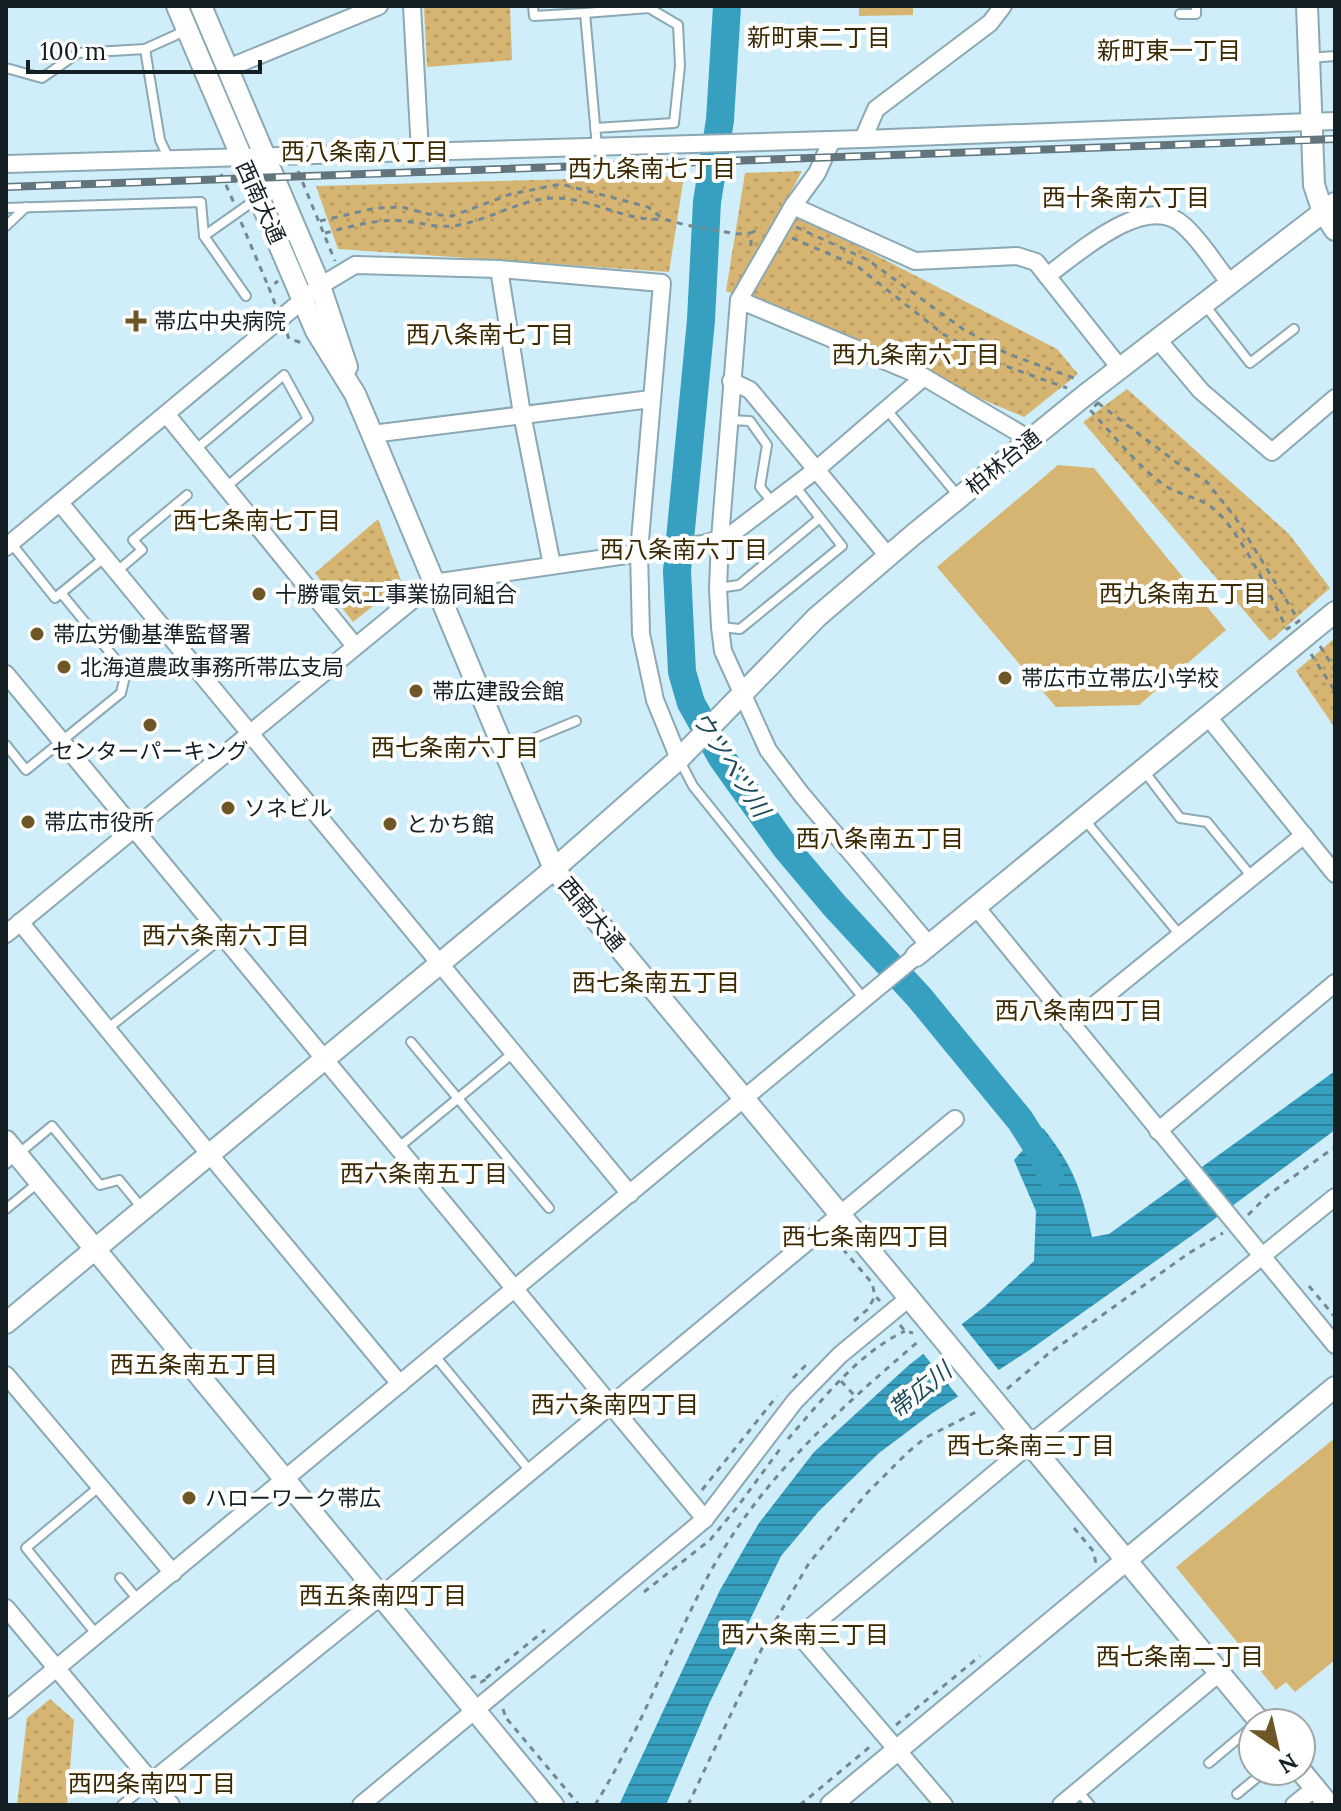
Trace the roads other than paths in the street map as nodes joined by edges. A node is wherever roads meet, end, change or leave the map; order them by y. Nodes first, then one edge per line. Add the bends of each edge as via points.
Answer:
1 (177, 6) edge
2 (201, 6) edge
3 (379, 6) edge
4 (412, 6) edge
5 (533, 6) edge
6 (1003, 6) edge
7 (1196, 6) edge
8 (1307, 6) edge
9 (585, 13) junction
10 (1180, 14) dead end
11 (187, 30) junction
12 (145, 49) junction
13 (1335, 56) edge
14 (1309, 58) junction
15 (6, 68) edge
16 (228, 68) junction
17 (1335, 121) edge
18 (1310, 124) junction
19 (595, 128) junction
20 (863, 139) junction
21 (832, 140) junction
22 (597, 147) junction
23 (420, 152) junction
24 (266, 155) junction
25 (241, 157) junction
26 (169, 159) junction
27 (6, 164) edge
28 (259, 197) junction
29 (793, 206) junction
30 (26, 207) junction
31 (6, 208) edge
32 (1329, 208) edge
33 (6, 226) edge
34 (1335, 230) edge
35 (204, 236) junction
36 (499, 269) junction
37 (1047, 276) junction
38 (1230, 283) junction
39 (320, 286) junction
40 (246, 296) dead end
41 (304, 299) junction
42 (739, 300) junction
43 (1204, 304) junction
44 (1294, 329) dead end
45 (1158, 340) junction
46 (1120, 368) junction
47 (924, 377) junction
48 (731, 381) junction
49 (355, 394) junction
50 (1335, 398) edge
51 (651, 399) junction
52 (887, 410) junction
53 (522, 414) junction
54 (167, 415) junction
55 (728, 420) junction
56 (372, 434) junction
57 (1031, 440) junction
58 (195, 450) junction
59 (817, 469) junction
60 (795, 486) junction
61 (226, 488) junction
62 (187, 495) dead end
63 (959, 498) junction
64 (60, 503) junction
65 (773, 503) junction
66 (820, 518) junction
67 (712, 542) junction
68 (8, 545) edge
69 (646, 551) junction
70 (888, 556) junction
71 (104, 558) junction
72 (552, 565) junction
73 (116, 572) junction
74 (433, 583) junction
75 (718, 588) junction
76 (61, 593) junction
77 (1335, 612) edge
78 (720, 627) junction
79 (355, 646) junction
80 (6, 674) edge
81 (735, 699) junction
82 (1209, 718) junction
83 (576, 721) dead end
84 (248, 734) junction
85 (63, 742) junction
86 (6, 745) edge
87 (504, 751) junction
88 (686, 753) junction
89 (1144, 771) junction
90 (1084, 819) junction
91 (133, 827) junction
92 (1304, 835) junction
93 (554, 869) junction
94 (1335, 874) edge
95 (1252, 877) junction
96 (976, 907) junction
97 (20, 922) junction
98 (6, 934) edge
99 (1180, 935) junction
100 (223, 936) junction
101 (923, 950) junction
102 (439, 963) junction
103 (1335, 983) edge
104 (864, 999) junction
105 (1071, 1024) junction
106 (107, 1029) junction
107 (411, 1042) dead end
108 (513, 1053) junction
109 (324, 1060) junction
110 (744, 1096) junction
111 (458, 1098) junction
112 (955, 1119) dead end
113 (1158, 1131) junction
114 (399, 1147) junction
115 (10, 1153) edge
116 (210, 1155) junction
117 (39, 1182) junction
118 (630, 1194) junction
119 (1335, 1197) edge
120 (549, 1208) dead end
121 (6, 1209) edge
122 (143, 1210) junction
123 (833, 1221) junction
124 (95, 1249) junction
125 (1262, 1258) junction
126 (515, 1288) junction
127 (909, 1298) junction
128 (6, 1323) edge
129 (1335, 1345) edge
130 (435, 1356) junction
131 (6, 1375) edge
132 (400, 1384) junction
133 (1335, 1387) edge
134 (610, 1405) junction
135 (1030, 1444) junction
136 (530, 1471) junction
137 (285, 1479) junction
138 (100, 1486) junction
139 (705, 1519) junction
140 (1127, 1559) junction
141 (173, 1573) junction
142 (120, 1578) dead end
143 (381, 1596) junction
144 (139, 1601) junction
145 (6, 1608) edge
146 (97, 1635) junction
147 (55, 1669) junction
148 (1219, 1673) junction
149 (1246, 1707) edge
150 (6, 1710) edge
151 (477, 1710) junction
152 (1237, 1740) edge
153 (892, 1741) junction
154 (1209, 1763) dead end
155 (151, 1782) junction
156 (1246, 1787) edge
157 (1315, 1788) joint
158 (1078, 1791) junction
159 (1237, 1794) dead end
160 (122, 1805) edge
161 (171, 1805) edge
162 (361, 1805) edge
163 (553, 1805) edge
164 (831, 1805) edge
165 (944, 1805) edge
166 (1061, 1805) edge
167 (1090, 1805) edge
168 (1294, 1805) edge
169 (1329, 1805) edge

1 - 11 street, 西南大通
2 - 16 street, 西南大通
3 - 16 street
4 - 23 street
5 - 9 lane via 534,16
6 - 20 street via 990,23 876,109
7 - 10 lane via 1196,14
8 - 14 street
9 - 19 lane
9 - 19 lane via 649,8 678,25 674,123
11 - 12 lane
11 - 25 street, 西南大通
12 - 15 lane via 78,53 42,78
12 - 26 lane via 160,140
13 - 14 lane
14 - 18 street
16 - 24 street, 西南大通
17 - 18 street
18 - 20 street
18 - 32 street via 1314,185
19 - 22 lane
20 - 21 street
21 - 22 street
21 - 29 street
22 - 23 street
23 - 24 street
24 - 25 street
24 - 39 street, 西南大通
25 - 26 street
25 - 28 street, 西南大通
26 - 27 street
28 - 35 lane
28 - 41 street, 西南大通
29 - 37 street via 915,261 1017,256 1036,262
29 - 42 street
30 - 31 lane
30 - 33 lane
30 - 35 lane via 201,202
32 - 34 street
32 - 38 street, 柏林台通
35 - 40 lane
36 - 39 street via 355,265
36 - 51 street via 662,283
36 - 53 street
37 - 38 street via 1111,229 1139,217 1161,215 1182,223
37 - 46 street
38 - 43 street, 柏林台通
39 - 41 street
39 - 49 street, 西南大通
41 - 49 street, 西南大通 via 316,331
41 - 54 street
42 - 47 street
42 - 48 street
43 - 44 lane via 1250,363
43 - 45 street, 柏林台通
45 - 46 street, 柏林台通
45 - 50 street via 1201,391 1272,452
46 - 57 street, 柏林台通
47 - 52 street
47 - 57 street
48 - 55 street
48 - 59 street via 750,390
49 - 56 street, 西南大通
51 - 53 street
51 - 69 street
52 - 59 street
52 - 63 lane
53 - 56 street
53 - 72 street
54 - 58 street
54 - 64 street
55 - 65 lane via 750,421 767,445 760,487
55 - 67 street
56 - 74 street, 西南大通
57 - 63 street, 柏林台通
58 - 61 street
58 - 61 lane via 284,375 308,419
59 - 60 street
59 - 70 street
60 - 65 street
60 - 66 lane
61 - 79 street
62 - 73 lane via 133,540 142,550
63 - 70 street, 柏林台通
64 - 68 street
64 - 71 street
65 - 67 street via 729,536
66 - 75 lane via 739,585
66 - 78 lane via 842,546 740,629
67 - 69 street
67 - 75 street
68 - 76 lane via 55,598
69 - 72 street
69 - 88 street via 641,634 646,664 655,700
70 - 81 street, 柏林台通
71 - 73 street
71 - 76 lane
72 - 74 street
73 - 84 street
74 - 79 street
74 - 87 street, 西南大通
75 - 78 street
76 - 85 lane via 126,672 121,693
77 - 82 street
78 - 81 street
79 - 84 street
80 - 85 street
81 - 88 street, 柏林台通
81 - 101 street via 768,750
82 - 89 street
82 - 92 street
83 - 87 lane
84 - 91 street
84 - 102 street
85 - 86 lane via 26,770
85 - 91 street
87 - 93 street, 西南大通
88 - 93 street, 柏林台通
88 - 104 lane via 693,786
89 - 90 street
89 - 95 lane via 1180,818 1207,822
90 - 96 street
90 - 99 lane
91 - 97 street
91 - 100 street
92 - 94 street
92 - 95 street
93 - 102 street, 柏林台通
93 - 110 street, 西南大通
95 - 99 street
96 - 101 street
96 - 105 street
97 - 98 street
97 - 106 street
99 - 105 street
100 - 106 lane
100 - 109 street
101 - 104 street
102 - 108 street
102 - 109 street, 柏林台通
103 - 113 street
104 - 110 street
105 - 113 street
106 - 116 street
107 - 111 lane
108 - 111 lane
108 - 118 street
109 - 114 street
109 - 116 street, 柏林台通
110 - 118 street
110 - 123 street, 西南大通
111 - 114 lane
111 - 120 lane
112 - 123 street
113 - 125 street
114 - 126 street
115 - 117 street
115 - 122 lane via 52,1126 100,1185 119,1180
116 - 122 street, 柏林台通
116 - 132 street
117 - 121 lane
117 - 124 street
118 - 126 street
119 - 125 street
122 - 124 street, 柏林台通
123 - 127 street, 西南大通
123 - 134 street
124 - 128 street, 柏林台通
124 - 137 street
125 - 129 street
125 - 135 street
126 - 130 street
126 - 134 street
127 - 135 street, 西南大通 via 928,1340 988,1394
127 - 139 street via 795,1401
130 - 132 street
130 - 136 lane
131 - 138 street
132 - 137 street
133 - 140 street
134 - 136 street
134 - 139 street
135 - 140 street, 西南大通
135 - 153 street via 800,1636
136 - 143 street
137 - 141 street
137 - 143 street
138 - 141 street
138 - 146 lane via 26,1548
139 - 151 street
140 - 148 street, 西南大通
140 - 153 street
141 - 144 street
142 - 144 lane
143 - 151 street
143 - 155 street
144 - 146 street
145 - 147 street
146 - 147 street
147 - 150 street
147 - 155 street
148 - 149 street, 西南大通
148 - 158 street
151 - 162 street
151 - 163 street
152 - 154 lane
153 - 164 street
153 - 165 street
155 - 160 lane
155 - 161 street
156 - 159 lane
157 - 168 street
157 - 169 street
158 - 166 street
158 - 167 lane

